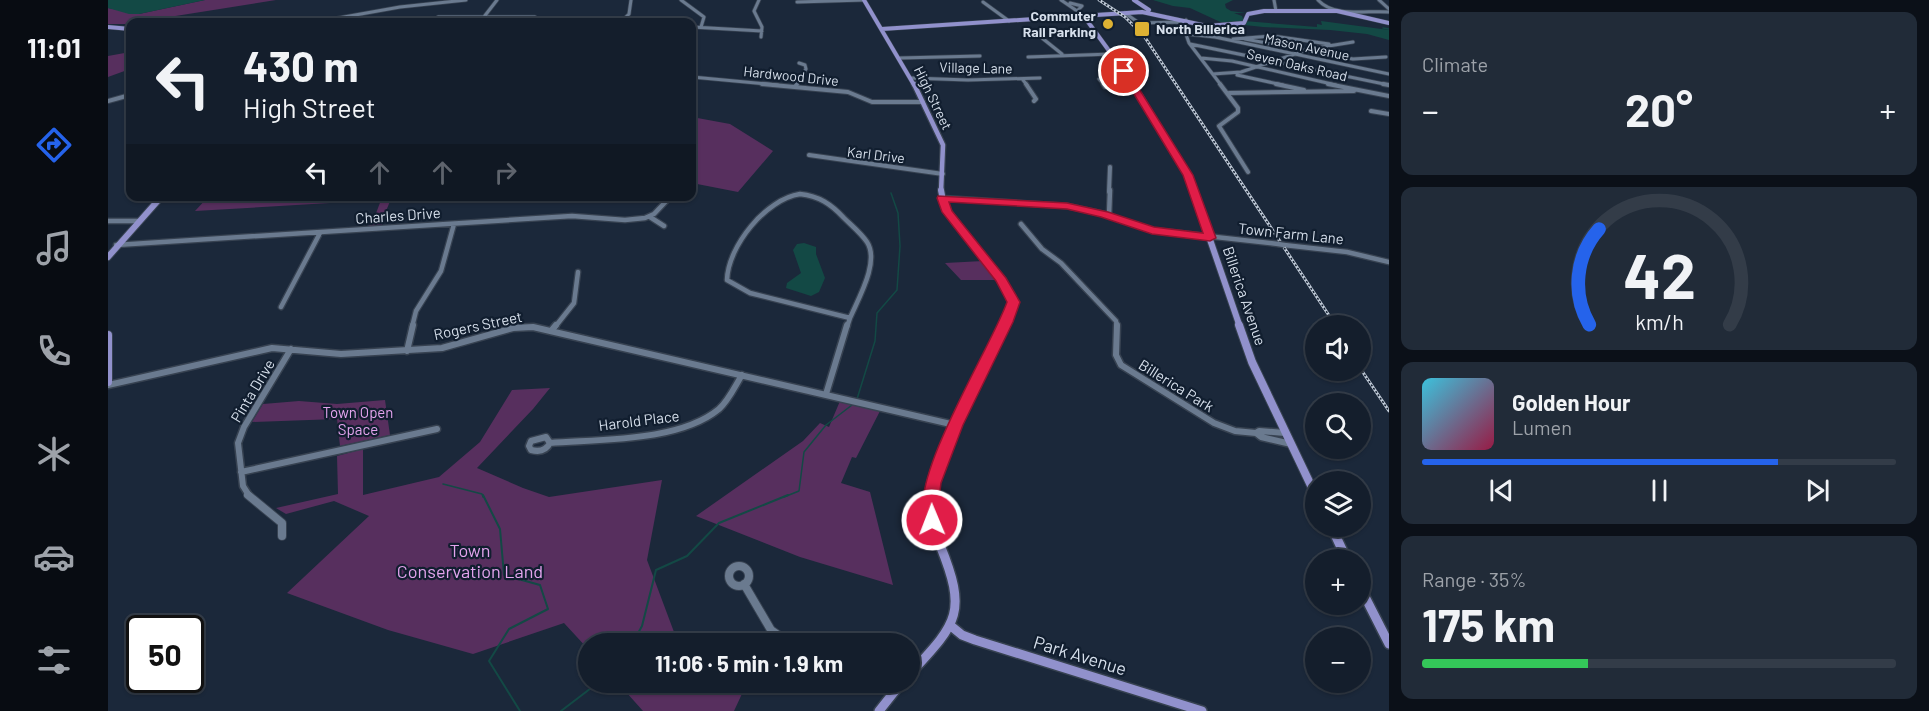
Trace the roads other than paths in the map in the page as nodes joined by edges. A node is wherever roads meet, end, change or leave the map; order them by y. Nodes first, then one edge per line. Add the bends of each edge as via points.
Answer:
1 (466, 0) edge
2 (496, 0) edge
3 (631, 0) edge
4 (681, 0) edge
5 (759, 0) edge
6 (864, 0) edge
7 (991, 0) edge
8 (1062, 0) edge
9 (1134, 0) edge
10 (1274, 0) edge
11 (1318, 0) edge
12 (1379, 0) edge
13 (797, 2) dead end
14 (983, 2) joint
15 (1321, 5) junction
16 (1143, 10) junction
17 (1388, 10) edge
18 (1276, 11) junction
19 (1318, 11) junction
20 (1337, 11) junction
21 (1125, 13) junction
22 (367, 14) junction
23 (1083, 15) junction
24 (438, 17) dead end
25 (484, 17) junction
26 (512, 17) joint
27 (535, 17) dead end
28 (342, 18) edge
29 (358, 18) edge
30 (625, 18) edge
31 (1009, 21) junction
32 (1184, 21) junction
33 (1389, 23) edge
34 (108, 27) edge
35 (696, 27) edge
36 (700, 27) junction
37 (126, 29) edge
38 (882, 29) junction
39 (762, 31) junction
40 (1186, 34) junction
41 (761, 37) dead end
42 (1042, 38) dead end
43 (1225, 39) junction
44 (1245, 39) junction
45 (1353, 42) dead end
46 (1190, 44) junction
47 (1331, 44) junction
48 (1345, 46) dead end
49 (1309, 50) junction
50 (1062, 54) junction
51 (1112, 54) junction
52 (1292, 55) junction
53 (980, 56) dead end
54 (1028, 57) dead end
55 (1386, 57) dead end
56 (900, 58) junction
57 (1201, 58) junction
58 (1273, 61) junction
59 (799, 63) dead end
60 (1255, 67) junction
61 (1214, 74) junction
62 (1236, 74) junction
63 (1389, 74) edge
64 (696, 77) edge
65 (911, 78) junction
66 (1041, 78) dead end
67 (1099, 79) dead end
68 (1023, 80) junction
69 (1389, 85) edge
70 (795, 87) junction
71 (1136, 87) junction
72 (1365, 91) junction
73 (1229, 93) junction
74 (1317, 93) junction
75 (126, 96) edge
76 (1389, 96) edge
77 (108, 100) edge
78 (1034, 101) dead end
79 (923, 102) junction
80 (1371, 111) dead end
81 (1389, 114) edge
82 (809, 155) dead end
83 (1110, 167) dead end
84 (1248, 172) dead end
85 (943, 174) junction
86 (942, 198) junction
87 (158, 201) edge
88 (666, 201) edge
89 (1109, 216) junction
90 (650, 217) junction
91 (108, 221) edge
92 (140, 221) junction
93 (454, 224) junction
94 (1021, 224) dead end
95 (664, 226) dead end
96 (320, 233) junction
97 (1210, 238) junction
98 (117, 245) junction
99 (108, 257) edge
100 (1389, 262) edge
101 (578, 272) dead end
102 (282, 307) dead end
103 (850, 318) junction
104 (551, 331) junction
105 (108, 335) edge
106 (291, 349) junction
107 (407, 351) junction
108 (742, 375) junction
109 (108, 384) edge
110 (826, 394) junction
111 (955, 425) junction
112 (436, 429) dead end
113 (1256, 433) junction
114 (1286, 433) junction
115 (550, 443) dead end
116 (1291, 444) junction
117 (241, 472) junction
118 (1305, 474) edge
119 (282, 536) dead end
120 (744, 585) dead end
121 (1371, 609) edge
122 (951, 626) junction
123 (775, 633) edge
124 (1389, 644) edge
125 (920, 662) edge
126 (893, 693) edge
127 (879, 711) edge
128 (1202, 711) edge

1 - 22 street
2 - 25 street
3 - 30 street
4 - 36 street via 706,19
5 - 39 street via 754,11
6 - 13 street
6 - 38 main road, High Street
7 - 14 street
8 - 23 street, Billerica Avenue
9 - 16 main road
10 - 18 street
11 - 15 street
12 - 17 street
14 - 31 street
15 - 19 street
15 - 20 street
16 - 21 main road
16 - 32 main road
17 - 20 street
18 - 19 main road
18 - 32 main road via 1251,13 1244,22 1232,26
19 - 20 main road
20 - 33 main road
21 - 23 main road
21 - 32 street via 1139,23
22 - 28 street
22 - 29 street
23 - 31 main road
23 - 51 main road, Billerica Avenue
24 - 25 street
25 - 26 street
26 - 27 street
31 - 38 main road
32 - 40 street
34 - 37 main road
35 - 36 street
36 - 39 street
38 - 56 main road, High Street
39 - 41 street
40 - 43 street, Mason Avenue
40 - 46 street
42 - 50 street
43 - 44 street
43 - 52 street, Mason Avenue
44 - 47 street via 1271,36
44 - 49 street
45 - 47 street
46 - 57 street
46 - 58 street
47 - 48 street
47 - 49 street
49 - 52 street
49 - 55 street via 1353,59
50 - 51 street
50 - 54 street
51 - 71 main road, Billerica Avenue
52 - 58 street
52 - 63 street, Mason Avenue
53 - 56 street
56 - 65 main road, High Street
57 - 60 street, Seven Oaks Road
57 - 61 street
58 - 60 street
58 - 69 street
59 - 70 street via 806,69
60 - 62 street
60 - 72 street, Seven Oaks Road
61 - 62 street
61 - 73 street
62 - 74 street
64 - 70 street, Hardwood Drive
65 - 68 street, Village Lane
65 - 79 main road, High Street
66 - 68 street, Village Lane
67 - 71 street via 1105,87
68 - 78 street
70 - 79 street, Hardwood Drive via 848,93 872,102
71 - 97 main road, Billerica Avenue via 1188,175
72 - 74 street
72 - 76 street, Seven Oaks Road
73 - 74 street
73 - 84 street via 1238,112 1219,126
75 - 77 street
79 - 85 main road, High Street via 943,145
80 - 81 street
82 - 85 street, Karl Drive
83 - 89 street
85 - 86 main road, High Street
86 - 89 street, Town Farm Lane via 1067,206
86 - 111 main road via 947,212 1001,280 1013,302
87 - 92 main road
88 - 90 street
89 - 97 street, Town Farm Lane via 1152,230
90 - 93 street, Charles Drive via 624,220 572,216
90 - 95 street
91 - 92 street
92 - 98 main road
93 - 96 street, Charles Drive
93 - 107 street via 441,271 416,311
94 - 113 street, Billerica Park via 1116,321 1117,359 1121,365 1220,426
96 - 98 street, Charles Drive
96 - 102 street
97 - 100 street, Town Farm Lane, bridge via 1340,251
97 - 114 main road, Billerica Avenue via 1252,362
98 - 99 main road
101 - 104 street via 574,303
103 - 103 street via 871,262 872,250 867,242 821,199 797,195 773,201 749,230 726,271 727,280 750,293
103 - 110 street
104 - 107 street, Rogers Street via 513,328 458,344
104 - 108 street, Rogers Street
105 - 109 main road
106 - 107 street, Rogers Street via 341,354
106 - 109 street, Rogers Street via 258,351
106 - 117 street, Pinta Drive via 240,435
108 - 110 street, Rogers Street
108 - 115 street, Harold Place via 720,409 695,425
110 - 111 street, Rogers Street
111 - 122 main road via 933,483 929,507 955,585 956,610
112 - 117 street
113 - 114 street, Billerica Park
113 - 116 street, Billerica Park
114 - 116 main road, Billerica Avenue
116 - 118 main road, Billerica Avenue
117 - 119 street, Pinta Drive via 248,495 282,523
120 - 123 street
121 - 124 main road
122 - 125 main road
122 - 128 main road, Park Avenue via 975,640
126 - 127 main road

